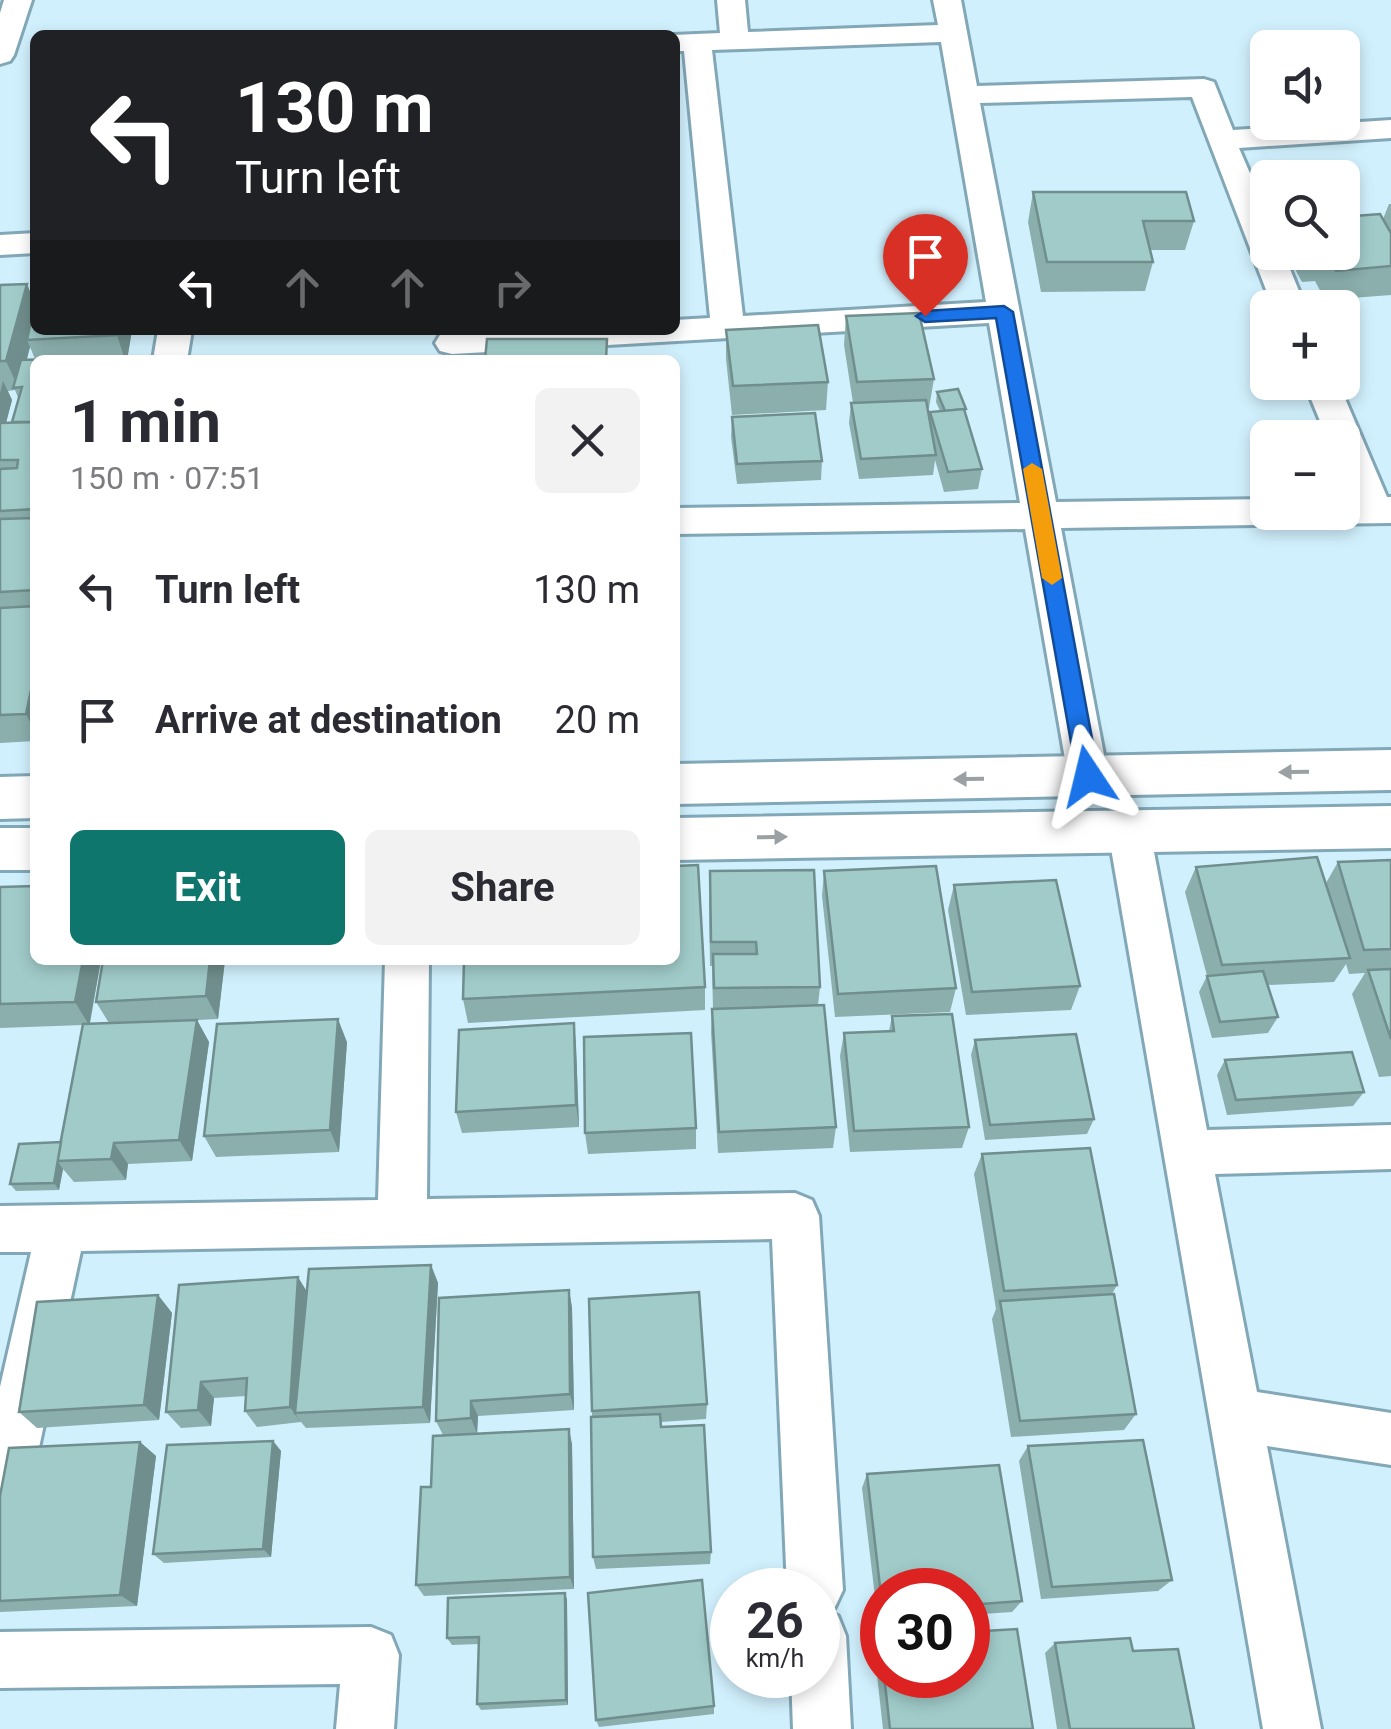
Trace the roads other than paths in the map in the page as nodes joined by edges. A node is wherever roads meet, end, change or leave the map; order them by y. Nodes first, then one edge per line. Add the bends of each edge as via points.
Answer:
1 (18, 0) edge
2 (731, 0) edge
3 (950, 16) edge
4 (735, 41) junction
5 (686, 43) edge
6 (6, 64) edge
7 (964, 95) junction
8 (1391, 129) edge
9 (1221, 140) junction
10 (30, 244) edge
11 (0, 245) edge
12 (1283, 290) edge
13 (1004, 312) junction
14 (728, 327) junction
15 (680, 330) edge
16 (598, 335) edge
17 (452, 344) edge
18 (1330, 400) edge
19 (1383, 511) edge
20 (1040, 514) junction
21 (680, 521) edge
22 (1391, 770) edge
23 (1088, 776) junction
24 (680, 784) edge
25 (30, 797) edge
26 (0, 798) edge
27 (1391, 826) edge
28 (1128, 831) junction
29 (680, 839) edge
30 (30, 849) edge
31 (0, 850) edge
32 (407, 965) edge
33 (1391, 1147) edge
34 (1187, 1152) junction
35 (402, 1222) junction
36 (61, 1228) junction
37 (0, 1229) edge
38 (1235, 1415) junction
39 (1391, 1439) edge
40 (0, 1504) edge
41 (814, 1568) edge
42 (0, 1660) edge
43 (821, 1698) edge
44 (365, 1729) edge
45 (822, 1729) edge
46 (1292, 1729) edge

1 - 6 street
2 - 4 street
3 - 4 street
3 - 7 street
4 - 5 street
5 - 14 street
7 - 9 street via 1204,88
7 - 13 street
8 - 9 street
9 - 12 street
10 - 11 street
13 - 14 street
13 - 20 street
14 - 15 street
16 - 17 street
18 - 19 street
19 - 20 street
20 - 21 street
20 - 23 street
22 -> 23 street
23 -> 24 street
25 - 26 street
27 - 28 street
29 -> 28 street
28 - 34 street
30 - 31 street
32 - 35 street
33 - 34 street
34 - 38 street
35 - 36 street
35 - 41 street via 795,1216
36 - 37 street
36 - 40 street
38 - 39 street
38 - 46 street
42 - 44 street via 372,1655
43 - 45 street

